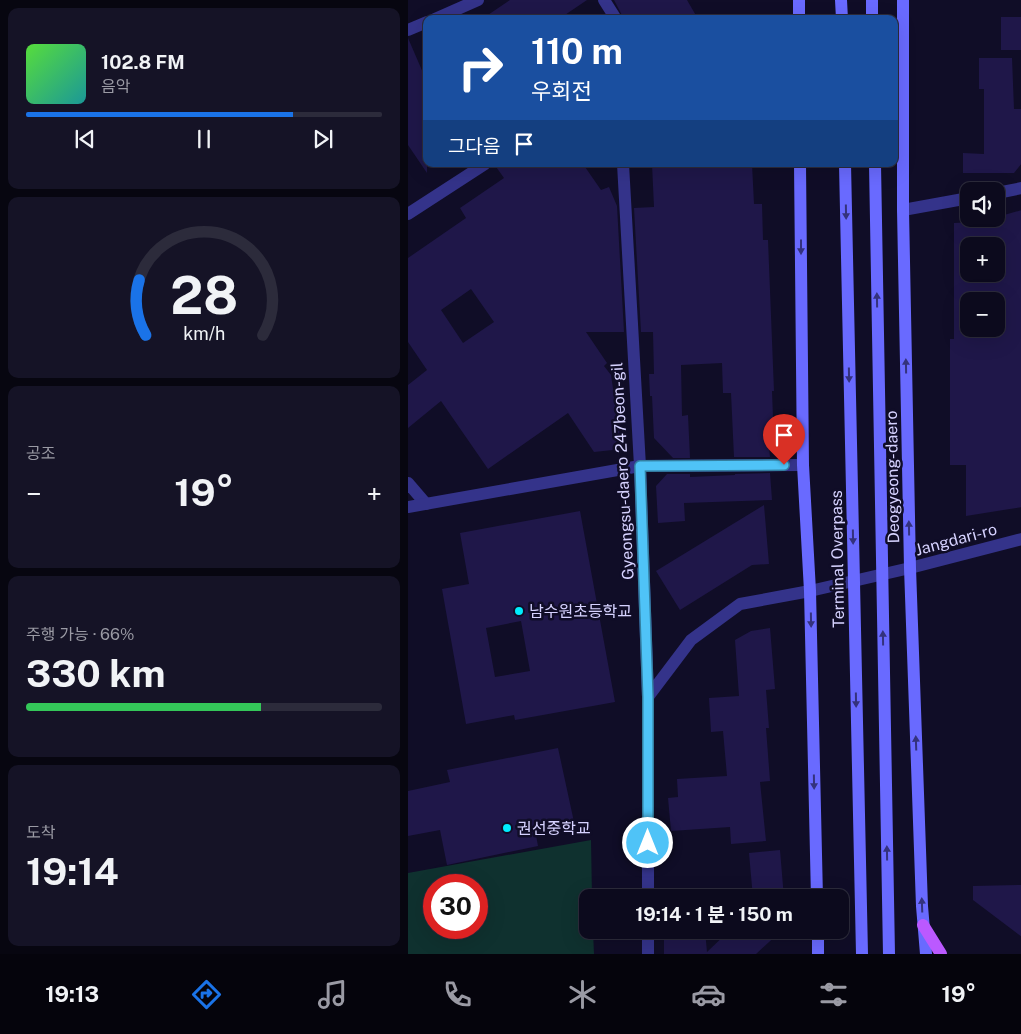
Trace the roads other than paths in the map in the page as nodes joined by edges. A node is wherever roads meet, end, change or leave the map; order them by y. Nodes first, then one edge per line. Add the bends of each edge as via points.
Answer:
1 (478, 0) edge
2 (604, 0) edge
3 (799, 0) edge
4 (841, 0) edge
5 (872, 0) edge
6 (903, 0) edge
7 (444, 15) edge
8 (613, 15) edge
9 (799, 15) edge
10 (842, 15) edge
11 (872, 15) edge
12 (423, 24) edge
13 (408, 30) edge
14 (480, 167) edge
15 (622, 167) edge
16 (800, 167) edge
17 (845, 167) edge
18 (875, 167) edge
19 (1022, 188) edge
20 (1005, 191) edge
21 (960, 200) edge
22 (903, 210) junction
23 (408, 214) edge
24 (803, 465) junction
25 (640, 466) junction
26 (408, 483) edge
27 (426, 504) junction
28 (408, 507) edge
29 (1022, 539) edge
30 (910, 568) junction
31 (810, 591) junction
32 (648, 697) junction
33 (648, 889) edge
34 (817, 889) edge
35 (923, 925) junction
36 (648, 939) edge
37 (818, 939) edge
38 (648, 954) edge
39 (818, 954) edge
40 (862, 954) edge
41 (889, 954) edge
42 (926, 954) edge
43 (941, 954) edge

1 - 7 street
2 - 8 street
3 - 9 main road
4 - 10 main road
5 - 11 main road
6 - 22 main road, Deogyeong-daero
12 - 13 street
14 - 23 street
15 - 25 street, Gyeongsu-daero 247beon-gil
16 -> 24 main road
17 -> 40 main road, Terminal Overpass, bridge
41 -> 18 main road, bridge
19 - 20 street
21 - 22 street
30 -> 22 main road, Deogyeong-daero
24 - 25 street
24 - 31 main road
25 - 27 street
25 - 32 street, Gyeongsu-daero 247beon-gil
26 - 27 street
27 - 28 street
29 - 30 street, Jangdari-ro
30 - 31 street, Jangdari-ro
35 -> 30 main road, Deogyeong-daero
31 - 32 street via 740,604 691,640
31 -> 34 main road
32 - 33 street, Gyeongsu-daero 247beon-gil
35 - 42 main road, Deogyeong-daero
35 - 43 main road
36 - 38 street
37 - 39 main road

